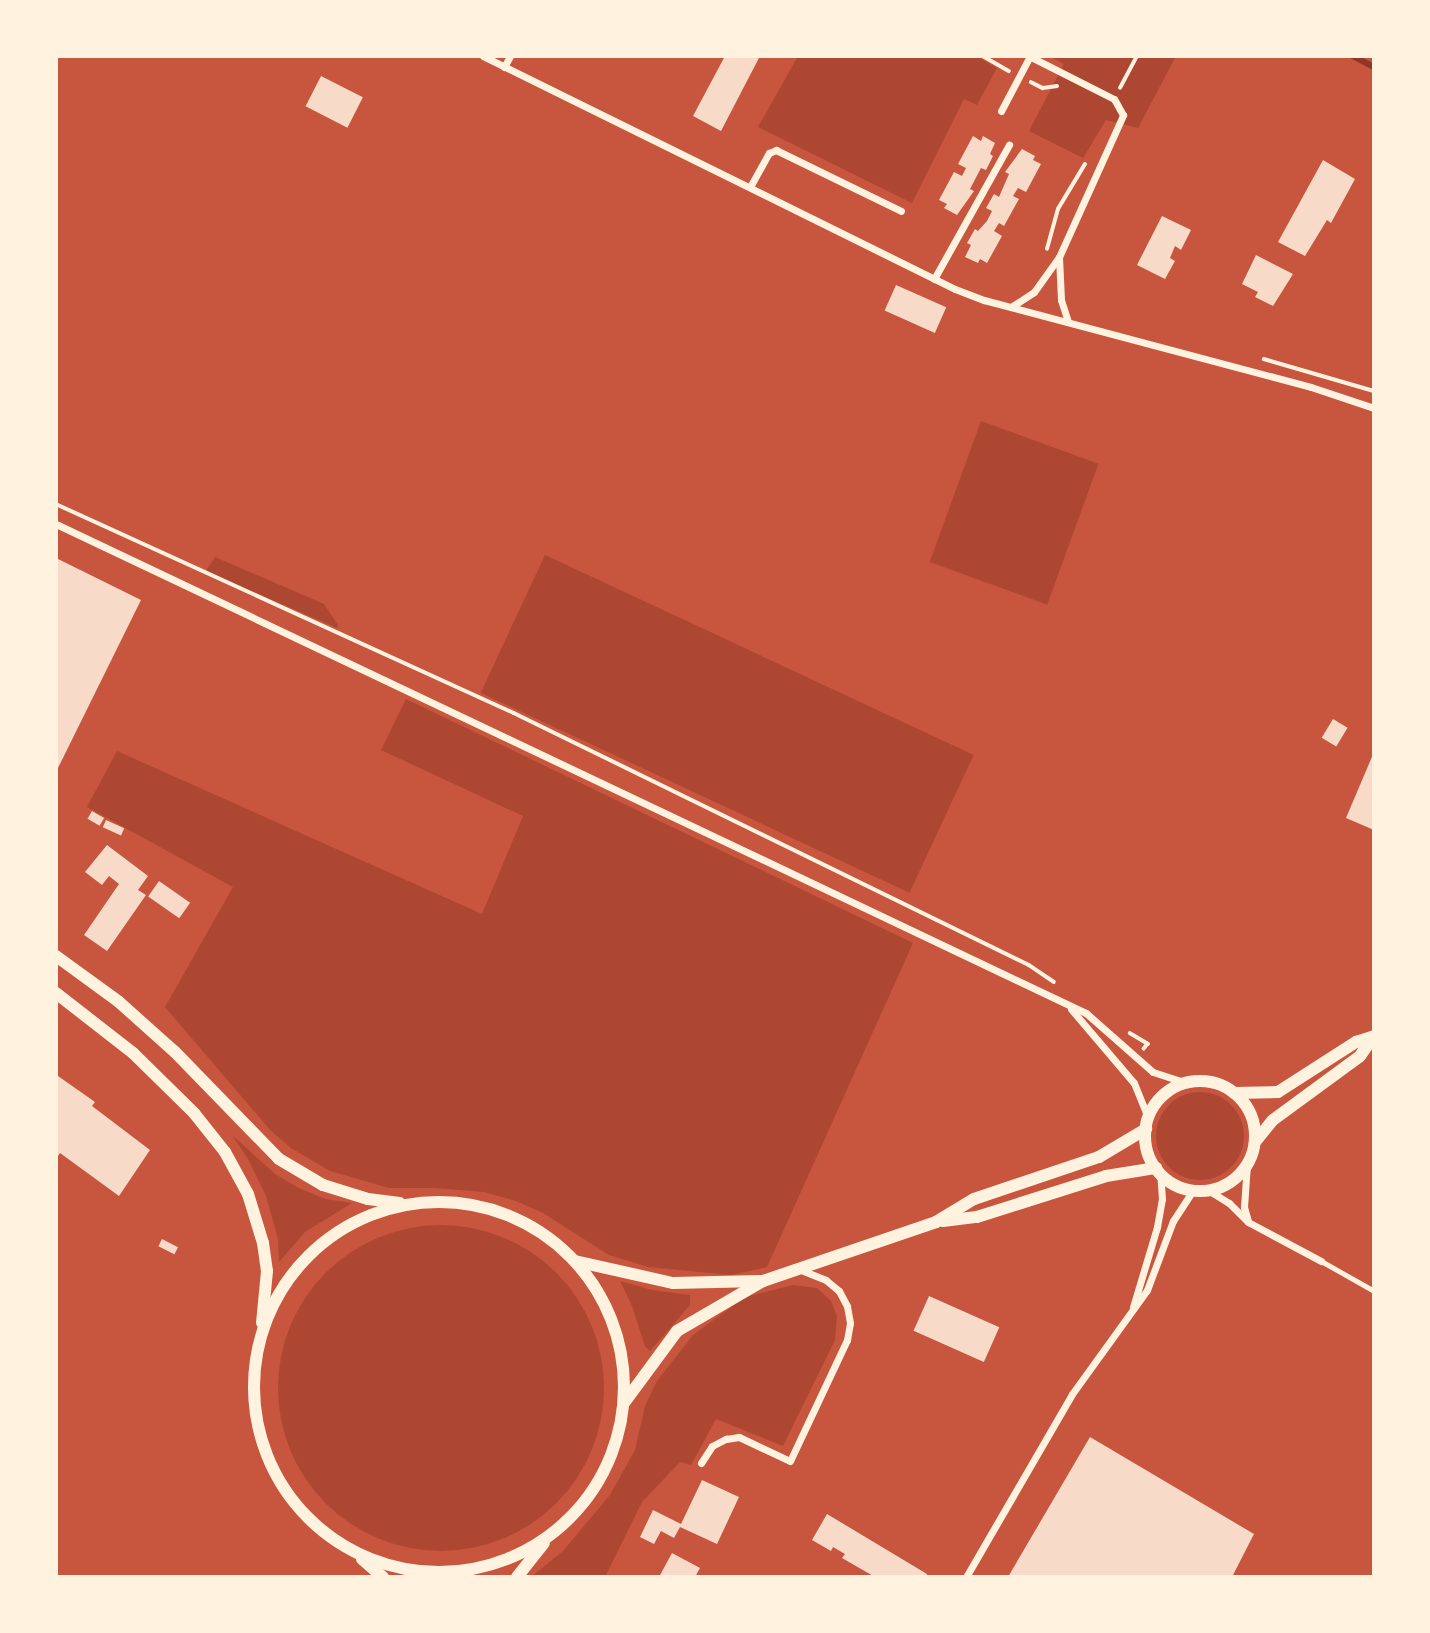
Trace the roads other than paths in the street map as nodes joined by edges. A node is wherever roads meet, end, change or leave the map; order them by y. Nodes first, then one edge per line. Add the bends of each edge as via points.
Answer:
1 (483, 56) edge
2 (510, 56) edge
3 (1029, 56) edge
4 (504, 67) junction
5 (1001, 111) dead end
6 (1009, 145) dead end
7 (750, 187) junction
8 (901, 211) dead end
9 (1059, 257) junction
10 (934, 279) junction
11 (1011, 307) junction
12 (1068, 323) junction
13 (1374, 408) edge
14 (56, 524) edge
15 (56, 956) edge
16 (56, 993) edge
17 (1071, 1008) junction
18 (1374, 1036) edge
19 (1186, 1083) junction
20 (1234, 1093) junction
21 (1147, 1124) junction
22 (1254, 1143) junction
23 (1247, 1164) junction
24 (1158, 1170) junction
25 (1193, 1190) junction
26 (1208, 1190) junction
27 (407, 1204) junction
28 (936, 1222) junction
29 (1248, 1222) junction
30 (575, 1261) junction
31 (1321, 1261) joint
32 (797, 1269) junction
33 (763, 1280) junction
34 (1374, 1291) edge
35 (1133, 1311) junction
36 (261, 1339) junction
37 (623, 1403) junction
38 (701, 1464) dead end
39 (551, 1535) junction
40 (348, 1548) junction
41 (383, 1577) edge
42 (517, 1577) edge
43 (966, 1577) edge

1 - 4 street
2 - 4 street
3 - 5 street
3 - 9 street via 1114,99 1123,115
4 - 7 street
6 - 10 street
7 - 8 street via 769,153 776,150
7 - 10 street
9 - 11 street via 1034,292
9 - 12 street via 1061,300
10 - 11 street
11 - 12 street
12 - 13 street
14 - 17 street
15 - 27 street via 166,1043 279,1159 323,1185 368,1199
16 - 36 street via 133,1053 226,1152 248,1194 263,1243 267,1271
17 - 19 street via 1104,1026 1153,1072
17 - 21 street via 1133,1083
18 - 20 street via 1356,1042 1278,1092
18 - 22 street via 1360,1055 1279,1115
19 - 20 street via 1219,1084
19 - 21 street via 1168,1092
20 - 22 street via 1252,1120
21 - 24 street via 1147,1151
21 - 28 street via 1099,1157 974,1199
22 - 23 street
23 - 26 street via 1224,1186
23 - 29 street via 1244,1207
24 - 25 street via 1178,1186
24 - 28 street via 1106,1175 978,1217
24 - 35 street via 1162,1199
25 - 26 street
25 - 35 street via 1173,1221 1147,1290
26 - 29 street
27 - 30 street via 460,1202 511,1216 556,1243
27 - 36 street via 363,1218 323,1242 278,1295
28 - 32 street
29 - 31 street
30 - 33 street via 673,1283
30 - 37 street via 591,1281 614,1327 624,1377
31 - 34 lane
32 - 33 street
32 - 38 street via 826,1280 839,1291 850,1323 847,1340 790,1461 739,1437 712,1446
33 - 37 street via 677,1331
35 - 43 street via 1072,1394
36 - 40 street via 255,1399 269,1458 301,1510
37 - 39 street via 606,1467 582,1504
39 - 40 street via 496,1563 436,1572 406,1569
39 - 42 street
40 - 41 street

